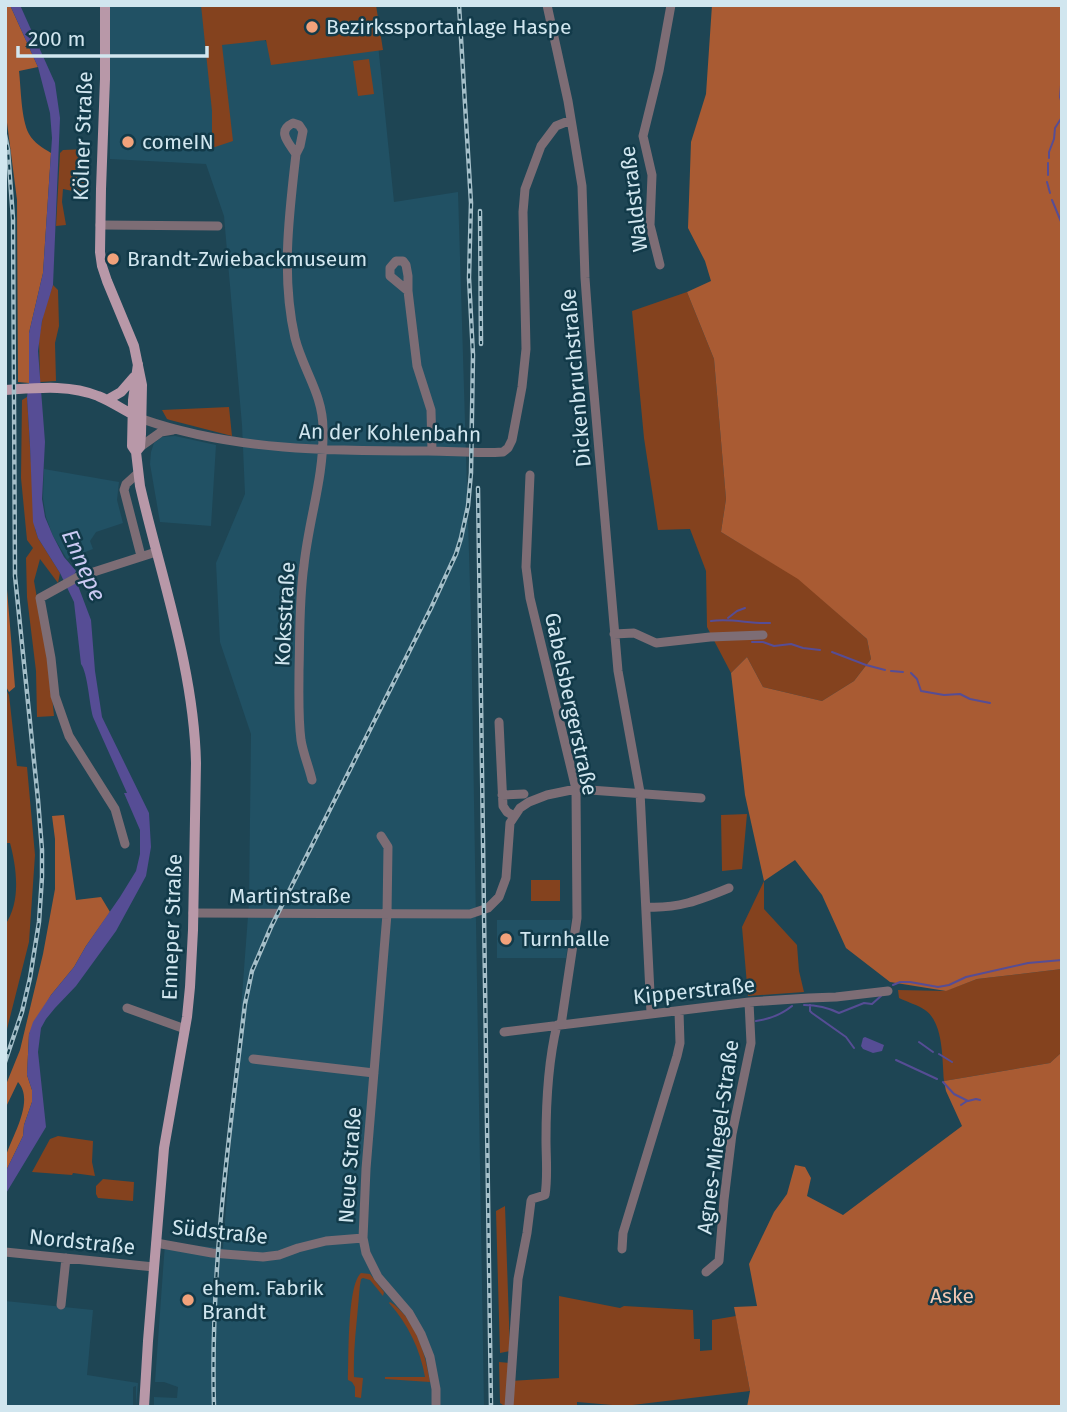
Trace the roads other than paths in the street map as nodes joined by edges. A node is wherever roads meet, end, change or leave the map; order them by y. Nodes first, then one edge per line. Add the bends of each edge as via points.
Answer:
1 (105, 5) edge
2 (547, 5) edge
3 (671, 5) edge
4 (571, 120) junction
5 (296, 154) dead end
6 (100, 225) junction
7 (218, 226) dead end
8 (660, 265) dead end
9 (408, 291) dead end
10 (138, 364) junction
11 (135, 377) junction
12 (5, 390) edge
13 (107, 400) junction
14 (137, 416) junction
15 (175, 429) junction
16 (138, 449) junction
17 (324, 450) junction
18 (432, 451) junction
19 (137, 474) junction
20 (530, 475) dead end
21 (156, 552) junction
22 (141, 556) junction
23 (614, 634) junction
24 (763, 635) dead end
25 (499, 722) dead end
26 (312, 780) dead end
27 (576, 789) junction
28 (640, 792) junction
29 (524, 794) dead end
30 (502, 795) junction
31 (701, 798) dead end
32 (514, 816) junction
33 (381, 836) dead end
34 (125, 844) dead end
35 (729, 888) dead end
36 (646, 907) junction
37 (193, 913) junction
38 (387, 914) junction
39 (888, 991) dead end
40 (749, 1002) junction
41 (127, 1008) dead end
42 (679, 1011) junction
43 (650, 1013) junction
44 (559, 1025) junction
45 (185, 1029) junction
46 (504, 1032) dead end
47 (253, 1059) dead end
48 (374, 1073) junction
49 (363, 1238) junction
50 (156, 1243) junction
51 (622, 1249) dead end
52 (5, 1252) edge
53 (66, 1258) junction
54 (154, 1267) junction
55 (706, 1272) dead end
56 (61, 1305) dead end
57 (144, 1407) edge
58 (436, 1407) edge
59 (509, 1407) edge

1 - 6 main road, Kölner Straße
2 - 4 street, Dickenbruchstraße
3 - 8 street, Waldstraße via 643,136 652,175 650,225
4 - 18 street, An der Kohlenbahn via 556,126 541,146 525,189 526,349 512,440 503,452
4 - 23 street, Dickenbruchstraße via 582,186 585,278
5 - 17 street, Koksstraße via 288,224 289,293 296,340 318,396
6 - 7 street
6 - 10 main road, Enneper Straße via 102,266
9 - 18 street via 416,366 431,410
10 - 11 main road, Enneper Straße
10 - 14 main road, Enneper Straße via 142,384
11 - 13 main road
11 - 14 main road, Enneper Straße
12 - 13 main road via 76,389
13 - 14 main road
14 - 15 street, An der Kohlenbahn
14 - 16 main road, Enneper Straße via 132,446
15 - 16 street via 161,432
15 - 17 street, An der Kohlenbahn via 217,439
16 - 19 main road, Enneper Straße
17 - 18 street, An der Kohlenbahn
17 - 26 street, Koksstraße via 300,610 301,740
19 - 21 main road, Enneper Straße
19 - 22 street via 124,490
20 - 27 street, Gabelsbergerstraße via 526,568 530,598
21 - 22 street
21 - 37 main road, Enneper Straße via 186,673 195,731
22 - 34 street via 78,577 40,598 55,696 69,736 115,809
23 - 24 street via 634,633 656,643
23 - 28 street, Dickenbruchstraße
25 - 30 street
27 - 28 street
27 - 32 street via 529,802
27 - 44 street, Gabelsbergerstraße via 577,918
28 - 31 street
28 - 36 street, Dickenbruchstraße
29 - 30 street
30 - 32 street via 503,806
32 - 38 street, Martinstraße via 506,878 499,897 488,908 470,914
33 - 38 street via 388,847
35 - 36 street via 684,904
36 - 43 street, Dickenbruchstraße
37 - 38 street, Martinstraße
37 - 45 main road, Enneper Straße
38 - 48 street, Neue Straße
39 - 40 street, Kipperstraße
40 - 42 street, Kipperstraße
40 - 55 street, Agnes-Miegel-Straße via 751,1043 732,1134 719,1261
41 - 45 street
42 - 43 street, Kipperstraße
42 - 51 street via 677,1056
43 - 44 street, Kipperstraße
44 - 46 street, Kipperstraße
44 - 59 street, Gabelsbergerstraße via 548,1093 547,1184 545,1195 531,1201 517,1289
45 - 50 main road, Enneper Straße via 166,1138
47 - 48 street
48 - 49 street, Neue Straße
49 - 50 street, Südstraße via 326,1241 262,1257
49 - 58 street, Neue Straße via 378,1277 421,1334 430,1357
50 - 54 main road, Enneper Straße
52 - 53 street, Nordstraße
53 - 54 street, Nordstraße
53 - 56 street
54 - 57 main road, Enneper Straße

